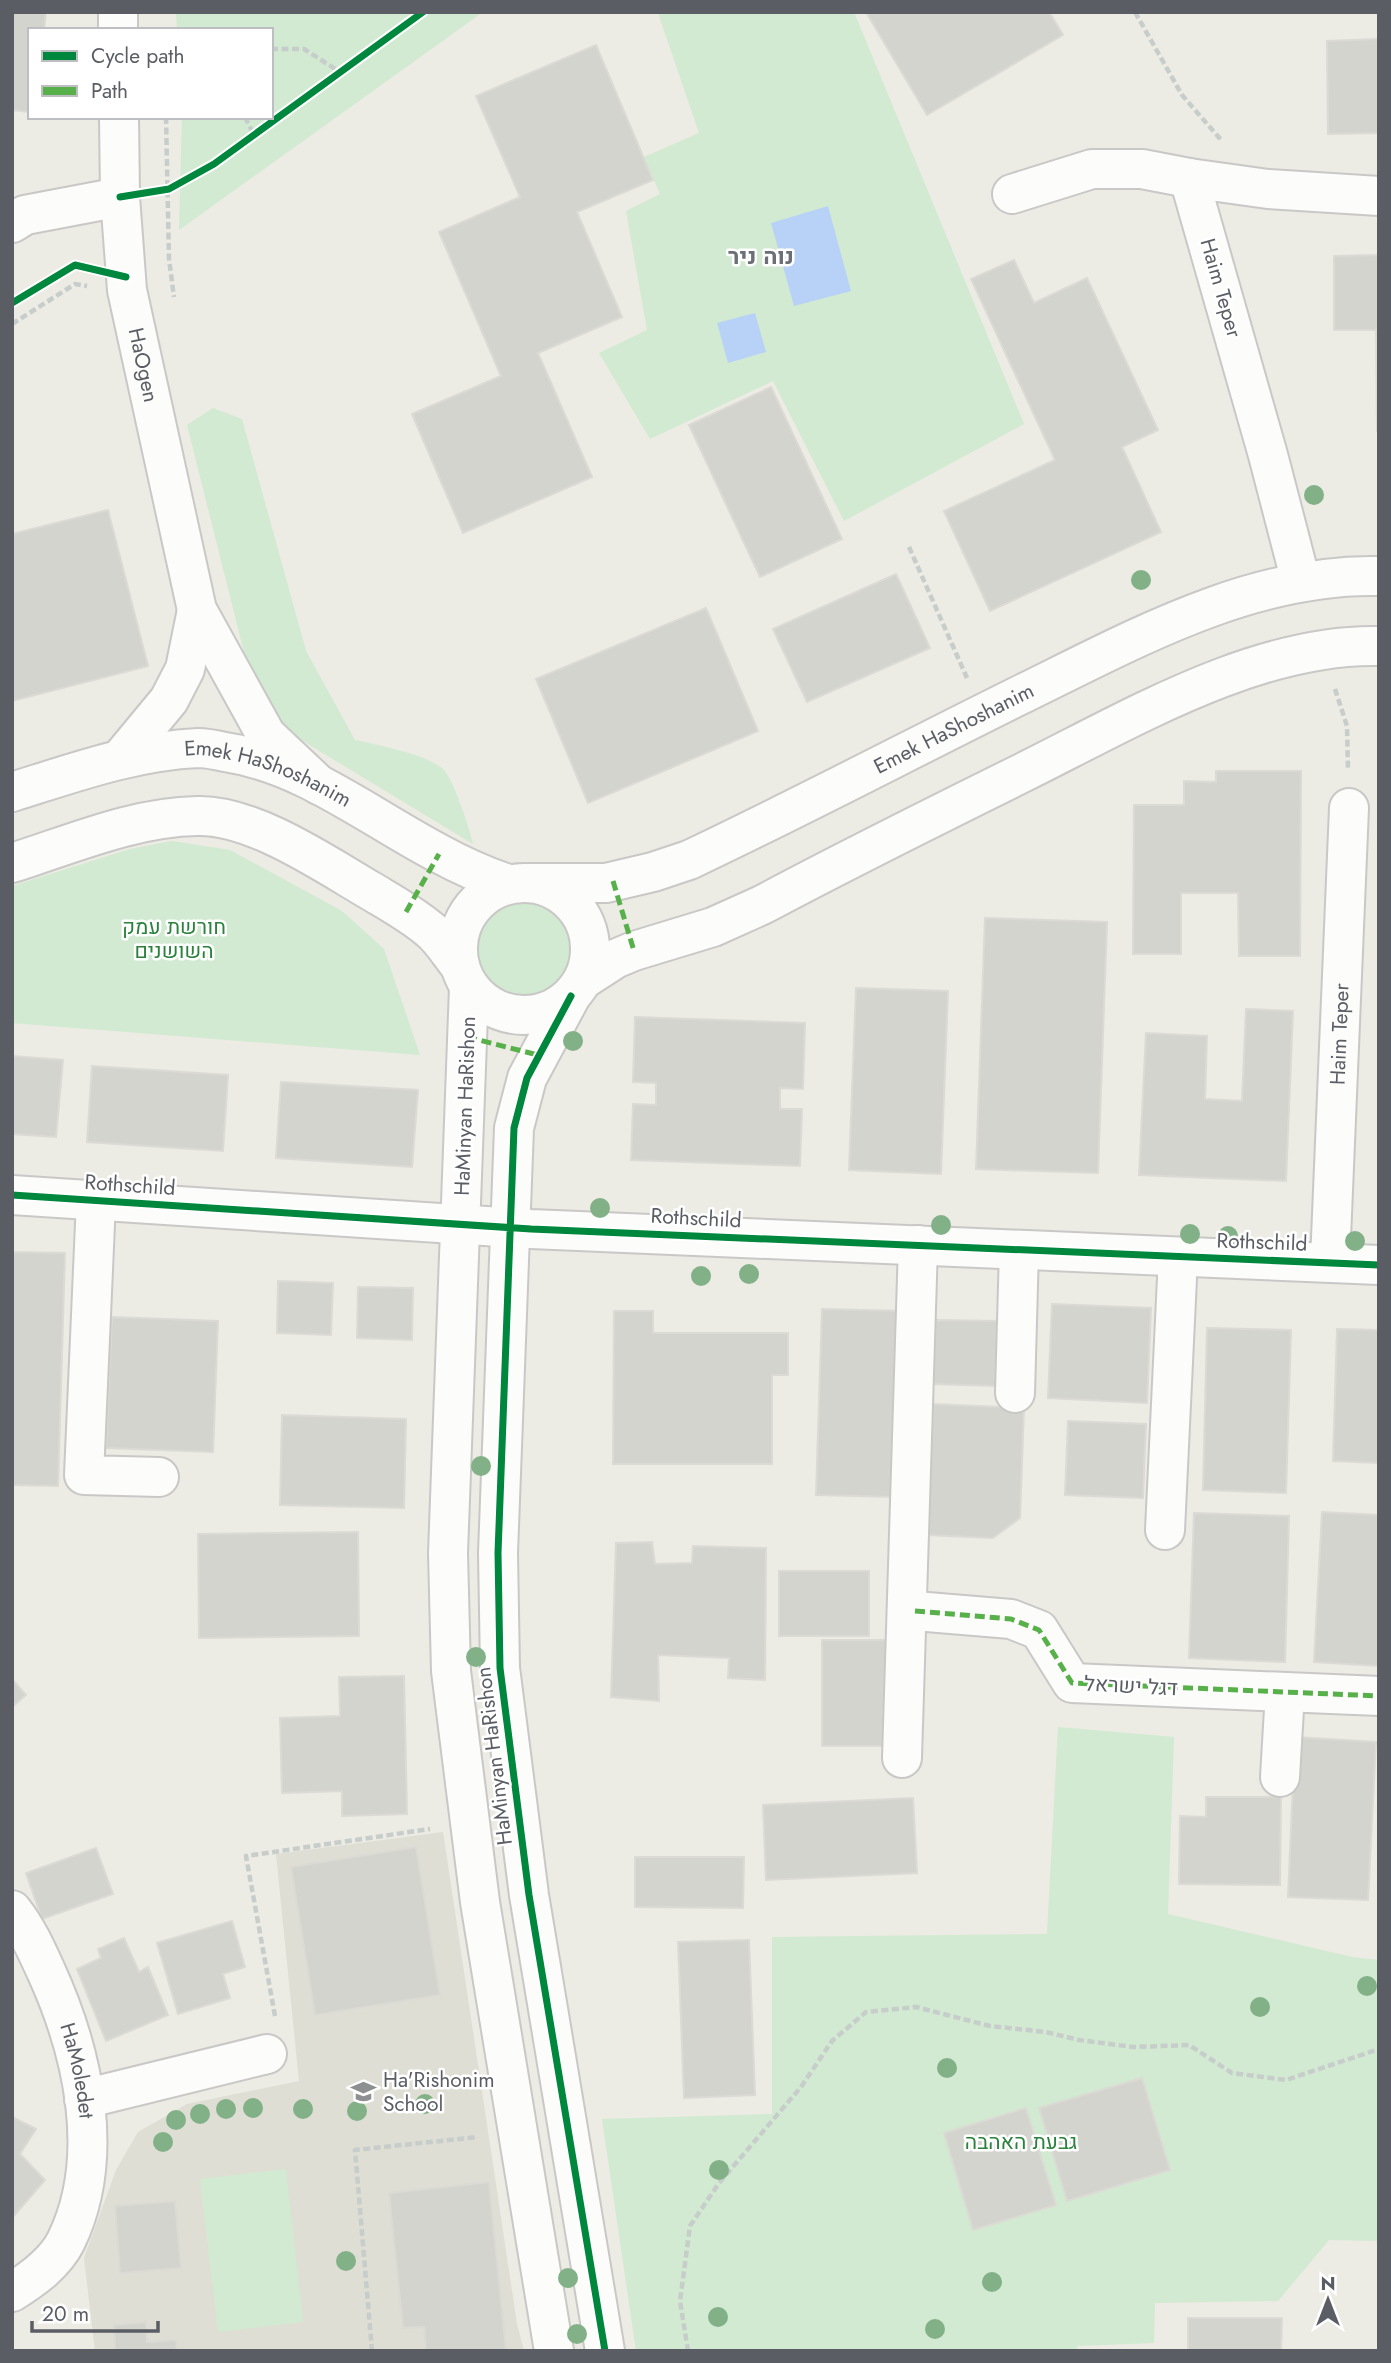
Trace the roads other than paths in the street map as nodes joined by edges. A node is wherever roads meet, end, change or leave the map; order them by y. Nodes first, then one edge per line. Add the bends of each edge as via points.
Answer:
1 (119, 119) edge
2 (1189, 178) junction
3 (1012, 194) dead end
4 (1379, 196) edge
5 (120, 197) junction
6 (12, 222) edge
7 (1379, 576) edge
8 (1301, 582) junction
9 (197, 610) junction
10 (1379, 646) edge
11 (121, 758) junction
12 (320, 785) junction
13 (12, 792) edge
14 (1349, 808) road end
15 (12, 863) edge
16 (520, 883) junction
17 (464, 976) junction
18 (578, 988) junction
19 (12, 1195) edge
20 (96, 1200) junction
21 (460, 1224) junction
22 (510, 1227) junction
23 (918, 1245) junction
24 (1019, 1250) junction
25 (1178, 1257) junction
26 (1330, 1262) junction
27 (1379, 1265) edge
28 (1015, 1393) dead end
29 (159, 1477) dead end
30 (1165, 1530) dead end
31 (915, 1611) dead end
32 (1285, 1692) junction
33 (1379, 1696) edge
34 (902, 1758) dead end
35 (1280, 1777) dead end
36 (12, 1910) edge
37 (267, 2054) road end
38 (84, 2099) junction
39 (12, 2292) edge
40 (554, 2351) edge
41 (605, 2351) edge

1 - 5 street, HaOgen
2 - 3 street via 1142,169 1092,169
2 - 4 street via 1268,189
2 - 8 street, Haim Teper
5 - 6 street via 24,215
5 - 9 street, HaOgen via 127,290
7 - 8 street, Emek HaShoshanim
8 - 16 street, Emek HaShoshanim via 1208,608 1094,659 689,860 606,883
9 - 11 street, HaOgen via 186,669 169,700
9 - 12 street, HaOgen via 266,735
10 - 18 street via 1322,651 1233,674 762,905 713,927 615,959
11 - 12 street, Emek HaShoshanim via 201,748 246,755
11 - 13 street, Emek HaShoshanim
12 - 16 street, Emek HaShoshanim via 477,873
14 - 26 street, Haim Teper
15 - 17 street via 136,824 199,815 230,820 322,861 406,912 431,930
16 - 17 street via 487,894 464,921 458,943
16 - 18 street via 554,889 580,912 589,933 591,956
17 - 18 street via 486,1003 507,1013 530,1015 552,1009
17 - 21 street, HaMinyan HaRishon
18 - 22 street, HaMinyan HaRishon via 527,1078 514,1128
19 - 20 street, Rothschild
20 - 21 street, Rothschild
20 - 29 street via 84,1475
21 - 22 street, Rothschild
21 - 40 street, HaMinyan HaRishon via 447,1553 450,1671 468,1823
22 - 23 street, Rothschild
22 - 41 street, HaMinyan HaRishon via 498,1553 500,1668 529,1895
23 - 24 street, Rothschild
23 - 34 street
24 - 25 street, Rothschild
24 - 28 street
25 - 26 street, Rothschild
25 - 30 street
26 - 27 street, Rothschild
31 - 32 street, דגל ישראל via 1011,1619 1039,1630 1072,1683
32 - 33 street, דגל ישראל
32 - 35 street
36 - 38 street, HaMoledet via 26,1927 58,1998 74,2042
37 - 38 street
38 - 39 street, HaMoledet via 87,2154 80,2205 65,2243 42,2272

